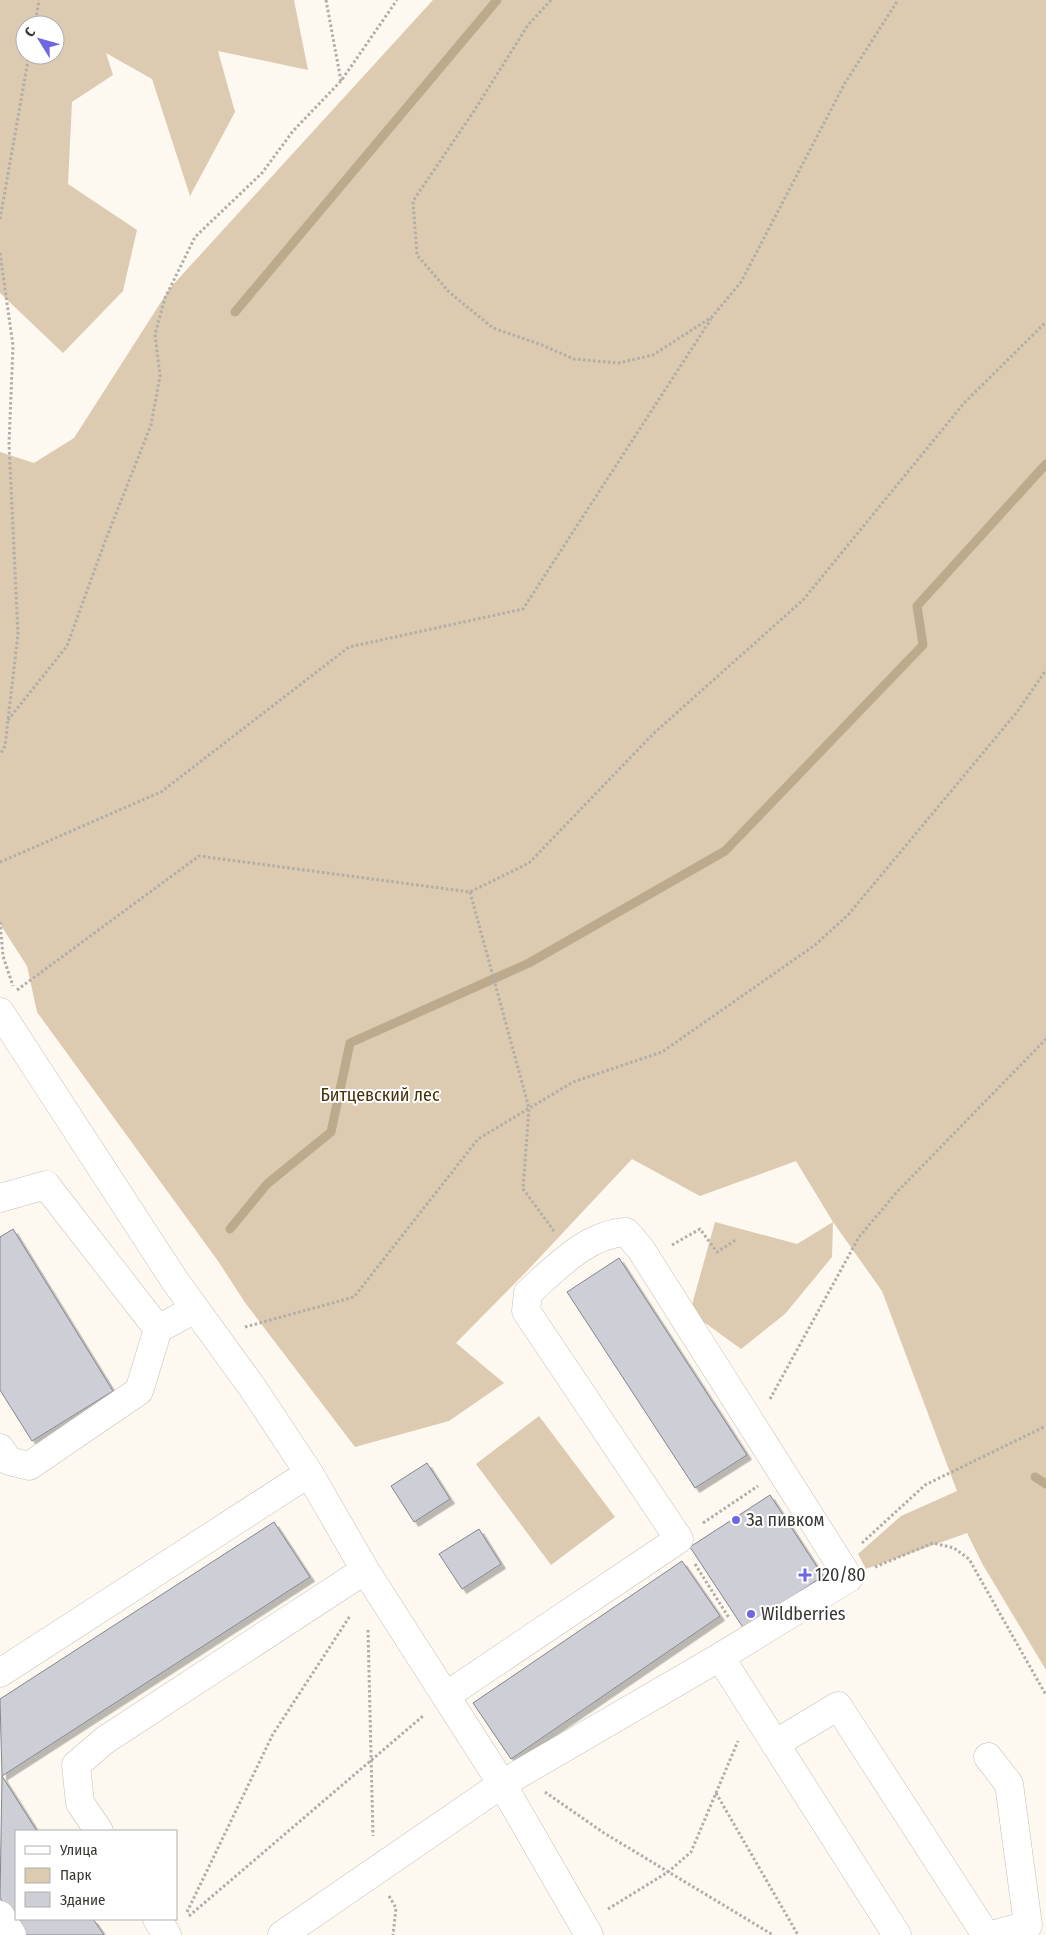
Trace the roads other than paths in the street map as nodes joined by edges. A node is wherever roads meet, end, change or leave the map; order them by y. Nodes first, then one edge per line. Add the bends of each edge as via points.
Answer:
1 (7, 1002) edge
2 (0, 1198) edge
3 (195, 1308) junction
4 (158, 1330) junction
5 (0, 1448) edge
6 (309, 1473) junction
7 (365, 1570) junction
8 (720, 1657) junction
9 (0, 1674) edge
10 (447, 1695) junction
11 (775, 1744) junction
12 (988, 1757) dead end
13 (511, 1779) junction
14 (98, 1830) edge
15 (0, 1915) edge
16 (157, 1920) edge
17 (586, 1930) edge
18 (12, 1935) edge
19 (167, 1935) edge
20 (282, 1935) edge
21 (897, 1935) edge
22 (986, 1935) edge
23 (992, 1935) edge

1 - 3 lane
2 - 4 lane via 46,1185
3 - 4 lane
3 - 6 lane
4 - 5 lane via 139,1391 29,1466 9,1461
6 - 7 lane
6 - 9 lane
7 - 10 lane
7 - 14 lane via 105,1740 76,1765 80,1803
8 - 10 lane via 845,1572 648,1260 626,1232 608,1233 572,1255 528,1293 526,1311 679,1539
8 - 11 lane
8 - 13 lane
10 - 13 lane
11 - 21 lane
11 - 22 lane via 838,1706
12 - 23 lane via 1009,1784 1028,1925
13 - 17 lane
13 - 20 lane
15 - 18 lane
16 - 19 lane

